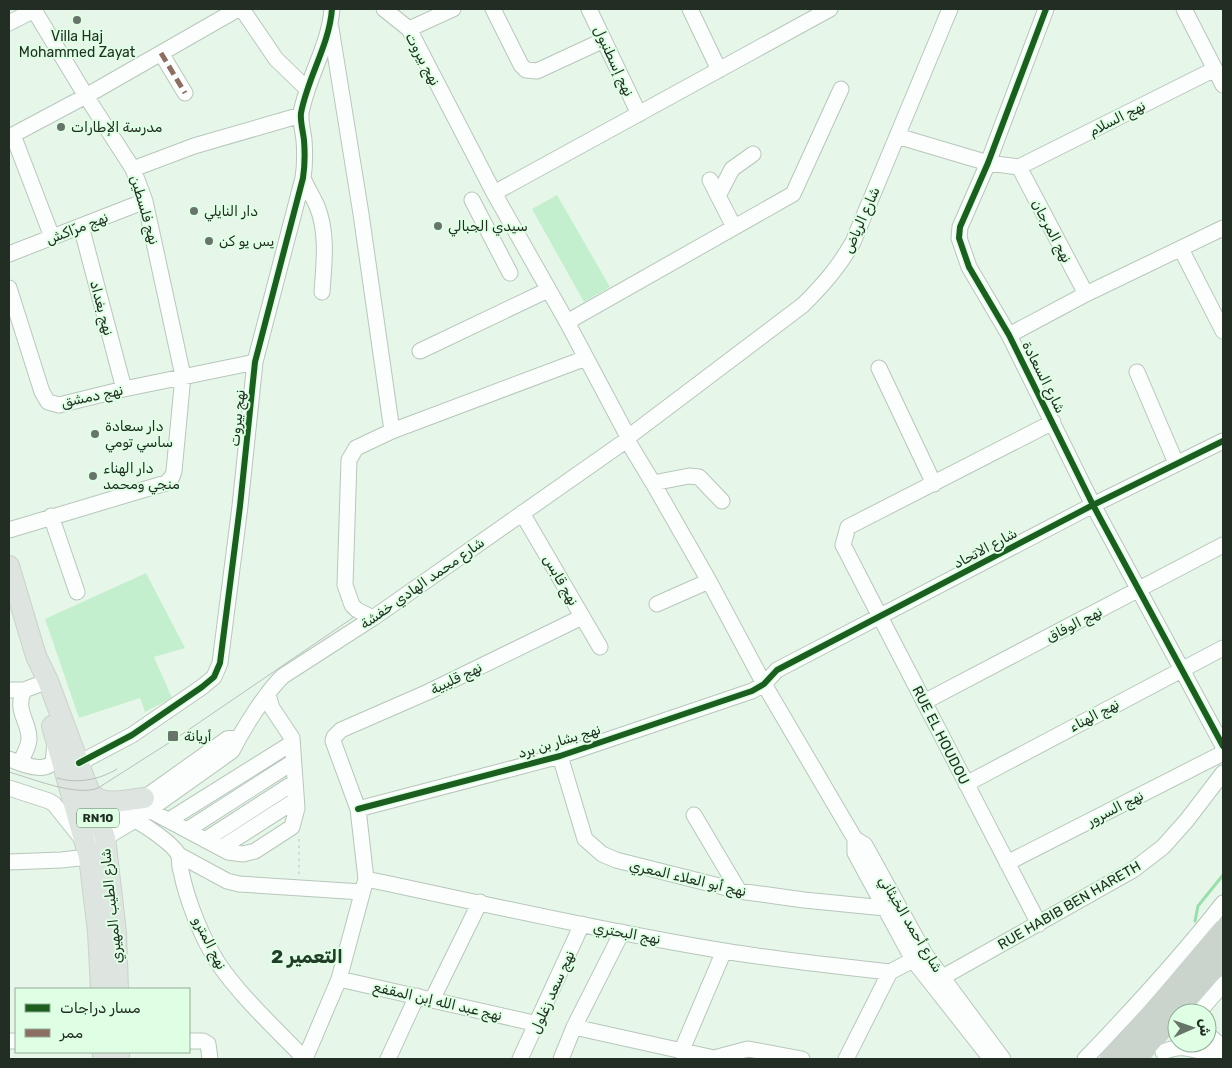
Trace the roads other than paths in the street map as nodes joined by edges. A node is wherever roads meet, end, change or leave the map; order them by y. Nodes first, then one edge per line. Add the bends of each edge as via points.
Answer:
1 (35, 9) edge
2 (238, 9) edge
3 (242, 9) edge
4 (332, 9) edge
5 (384, 9) edge
6 (453, 9) edge
7 (493, 9) edge
8 (589, 9) edge
9 (690, 9) edge
10 (830, 9) edge
11 (950, 9) edge
12 (1046, 9) edge
13 (1184, 9) edge
14 (9, 23) edge
15 (330, 24) junction
16 (408, 29) junction
17 (604, 40) junction
18 (162, 53) junction
19 (1215, 69) junction
20 (719, 70) junction
21 (1223, 85) edge
22 (307, 89) junction
23 (841, 89) dead end
24 (185, 93) dead end
25 (86, 96) junction
26 (639, 114) junction
27 (301, 115) junction
28 (11, 136) edge
29 (897, 136) junction
30 (753, 154) dead end
31 (988, 163) junction
32 (1019, 167) junction
33 (132, 168) junction
34 (303, 178) junction
35 (710, 180) dead end
36 (494, 193) junction
37 (718, 196) junction
38 (472, 200) dead end
39 (145, 201) junction
40 (81, 226) junction
41 (734, 227) junction
42 (1223, 228) edge
43 (52, 237) junction
44 (1180, 249) junction
45 (527, 252) junction
46 (9, 254) edge
47 (9, 288) edge
48 (548, 290) junction
49 (322, 292) dead end
50 (1086, 294) junction
51 (567, 322) junction
52 (1223, 331) edge
53 (1009, 335) junction
54 (420, 351) dead end
55 (586, 358) junction
56 (255, 362) junction
57 (879, 368) dead end
58 (1137, 372) dead end
59 (183, 376) junction
60 (124, 389) junction
61 (1053, 422) junction
62 (392, 431) junction
63 (627, 439) junction
64 (1223, 441) edge
65 (1176, 463) junction
66 (653, 483) junction
67 (934, 484) junction
68 (722, 501) dead end
69 (1093, 505) junction
70 (522, 513) junction
71 (51, 516) junction
72 (9, 530) edge
73 (1223, 545) edge
74 (9, 566) edge
75 (709, 581) junction
76 (1138, 591) junction
77 (77, 592) dead end
78 (658, 604) dead end
79 (582, 617) junction
80 (373, 618) junction
81 (881, 618) junction
82 (600, 647) dead end
83 (1223, 648) edge
84 (1182, 668) junction
85 (764, 684) junction
86 (30, 686) edge
87 (268, 695) junction
88 (924, 702) junction
89 (254, 715) junction
90 (280, 721) junction
91 (55, 736) junction
92 (1223, 746) edge
93 (1223, 753) edge
94 (560, 756) junction
95 (14, 761) edge
96 (79, 764) junction
97 (1223, 774) edge
98 (295, 776) junction
99 (966, 784) junction
100 (9, 788) edge
101 (90, 792) junction
102 (147, 804) junction
103 (358, 809) junction
104 (694, 815) dead end
105 (135, 820) junction
106 (200, 837) junction
107 (92, 839) junction
108 (854, 839) junction
109 (178, 855) junction
110 (9, 862) edge
111 (1007, 864) junction
112 (364, 886) junction
113 (739, 891) junction
114 (480, 902) junction
115 (1223, 903) edge
116 (885, 908) junction
117 (582, 924) junction
118 (1039, 924) junction
119 (1223, 931) edge
120 (622, 932) junction
121 (724, 951) junction
122 (1223, 957) edge
123 (913, 960) junction
124 (890, 972) junction
125 (942, 978) junction
126 (339, 979) junction
127 (1223, 984) edge
128 (101, 988) edge
129 (118, 988) edge
130 (417, 996) junction
131 (432, 1000) junction
132 (1207, 1003) edge
133 (538, 1024) junction
134 (574, 1027) junction
135 (190, 1041) edge
136 (681, 1052) junction
137 (1220, 1053) edge
138 (1159, 1056) edge
139 (793, 1058) edge
140 (210, 1059) edge
141 (305, 1059) edge
142 (388, 1059) edge
143 (520, 1059) edge
144 (561, 1059) edge
145 (846, 1059) edge
146 (991, 1059) edge
147 (1003, 1059) edge
148 (1085, 1059) edge
149 (1112, 1059) edge
150 (1134, 1059) edge

1 - 14 street
1 - 25 street, نهج فلسطين
2 - 18 street
3 - 22 street via 276,59
4 - 15 street, نهج بيروت
5 - 16 street, نهج بيروت
6 - 16 street
7 - 17 street via 520,65 526,70 537,71
8 - 17 street, نهج إسطنبول
9 - 20 street
10 - 20 street
11 - 29 street, شارع الرياض
12 - 31 street, شارع السعادة
13 - 19 street
15 - 22 street, نهج بيروت
15 - 62 street via 363,223
16 - 36 street, نهج بيروت
17 - 26 street, نهج إسطنبول
18 - 24 street
18 - 25 street
19 - 21 street
19 - 32 street, نهج السلام
20 - 26 street
22 - 27 street, نهج بيروت
23 - 41 street via 794,194
25 - 28 street
25 - 33 street, نهج فلسطين
26 - 36 street
27 - 33 street
27 - 34 street, نهج بيروت via 305,160
28 - 43 street
29 - 31 street
29 - 63 street, شارع الرياض via 853,242 827,281 802,305
30 - 37 street via 732,169
31 - 32 street
31 - 53 street, شارع السعادة via 958,238 969,267
32 - 50 street, نهج المرجان
33 - 39 street, نهج فلسطين
34 - 49 street via 320,218 324,246
34 - 56 street, نهج بيروت
35 - 37 street
36 - 45 street, نهج بيروت
37 - 41 street
38 - 45 street via 508,269
39 - 40 street, نهج مرّاكش
39 - 59 street, نهج فلسطين
40 - 43 street, نهج مرّاكش
40 - 60 street, نهج بغداد
41 - 51 street
42 - 44 street
43 - 46 street, نهج مرّاكش
44 - 50 street
44 - 52 street
45 - 48 street, نهج بيروت
47 - 60 street, نهج دمشق via 48,402 59,405
48 - 51 street, نهج بيروت
48 - 54 street
50 - 53 street
51 - 55 street, نهج بيروت
53 - 61 street, شارع السعادة
55 - 62 street
55 - 63 street, نهج بيروت
56 - 59 street, نهج دمشق
56 - 96 street, نهج بيروت via 218,671 132,735
57 - 67 street
58 - 65 street
59 - 60 street, نهج دمشق
59 - 71 street, نهج فلسطين via 172,477 166,483
61 - 67 street
61 - 69 street, شارع السعادة
62 - 80 street via 356,448 349,460 345,585 352,605
63 - 66 street, نهج بيروت
63 - 70 street, شارع محمد الهادي خفشة
64 - 65 street, شارع الاتحاد
65 - 69 street, شارع الاتحاد
66 - 68 street via 699,477
66 - 75 street, نهج بيروت
67 - 81 street, RUE EL HOUDOU via 848,527 843,545
69 - 76 street, شارع السعادة
69 - 81 street, شارع الاتحاد
70 - 79 street, نهج قابس
70 - 80 street, شارع محمد الهادي خفشة
71 - 72 street, نهج فلسطين
71 - 77 street
73 - 76 street, نهج الوفاق
74 - 86 main road, شارع الطيب المهيري / RN10 via 36,656
75 - 78 street
75 - 85 street, نهج بيروت
76 - 84 street, شارع السعادة
76 - 88 street, نهج الوفاق
79 - 82 street, نهج قابس
79 - 103 street, نهج قليبية via 428,692 341,730 333,741
80 - 87 street, شارع محمد الهادي خفشة via 283,676
81 - 85 street, شارع الاتحاد via 777,670
81 - 88 street, RUE EL HOUDOU
83 - 84 street, نهج الهناء
84 - 92 street, شارع السعادة
84 - 99 street, نهج الهناء
85 - 94 street, نهج بشار بن برد via 752,691
85 - 108 street, نهج بيروت
86 - 91 main road, شارع الطيب المهيري / RN10
86 - 95 street via 20,698 29,740
86 - 96 main road, شارع الطيب المهيري / RN10
87 - 89 street, شارع محمد الهادي خفشة
87 - 90 street
88 - 99 street, RUE EL HOUDOU
89 - 90 street
89 - 102 street, شارع محمد الهادي خفشة via 239,737 226,739
90 - 98 street via 292,738
91 - 95 street via 51,765 36,768
91 - 107 main road, شارع الطيب المهيري / RN10
93 - 111 street, نهج السرور
94 - 103 street, نهج بشار بن برد
94 - 113 street, نهج أبو العلاء المعري via 581,830 585,839 602,854
96 - 101 main road, شارع الطيب المهيري / RN10
97 - 118 street, RUE HABIB BEN HARETH via 1163,847 1133,870
98 - 106 street
98 - 106 street
98 - 106 street
98 - 106 street via 292,826 255,851 243,854
99 - 111 street, RUE EL HOUDOU
100 - 107 street via 54,804
101 - 102 main road via 111,802
101 - 107 main road, شارع الطيب المهيري / RN10
102 - 105 street, شارع محمد الهادي خفشة
102 - 106 street
102 - 107 street, شارع محمد الهادي خفشة
103 - 112 street
104 - 113 street
105 - 107 street, شارع محمد الهادي خفشة
105 - 109 street via 158,835
107 - 110 street via 61,860
107 - 128 main road, شارع الطيب المهيري / RN10
107 - 129 main road, شارع الطيب المهيري / RN10 via 116,932
108 - 116 street via 855,854
108 - 125 street, شارع أحمد الخبثاني via 865,845 925,954
109 - 112 street, نهج البحتري via 227,881 249,886
109 - 141 street, نهج المترو via 187,894 217,962
111 - 118 street, RUE EL HOUDOU
112 - 114 street, نهج البحتري
112 - 126 street
113 - 116 street, نهج أبو العلاء المعري
114 - 117 street, نهج البحتري
114 - 131 street
115 - 148 street via 1130,1013
116 - 123 street
117 - 120 street, نهج البحتري
117 - 133 street, نهج سعد زغلول
118 - 125 street, RUE HABIB BEN HARETH
119 - 149 highway
120 - 121 street, نهج البحتري
120 - 134 street
121 - 124 street, نهج البحتري
121 - 136 street
122 - 150 highway
123 - 124 street
123 - 146 street
124 - 145 street
125 - 147 street, شارع أحمد الخبثاني
126 - 130 street, نهج عبد الله إبن المقفع
126 - 141 street
127 - 132 street
130 - 131 street, نهج عبد الله إبن المقفع
130 - 142 street
131 - 133 street, نهج عبد الله إبن المقفع
133 - 143 street, نهج سعد زغلول
134 - 136 street
134 - 144 street
135 - 140 street via 208,1044
136 - 139 street via 714,1058 748,1049
137 - 138 street via 1182,1046 1171,1048

